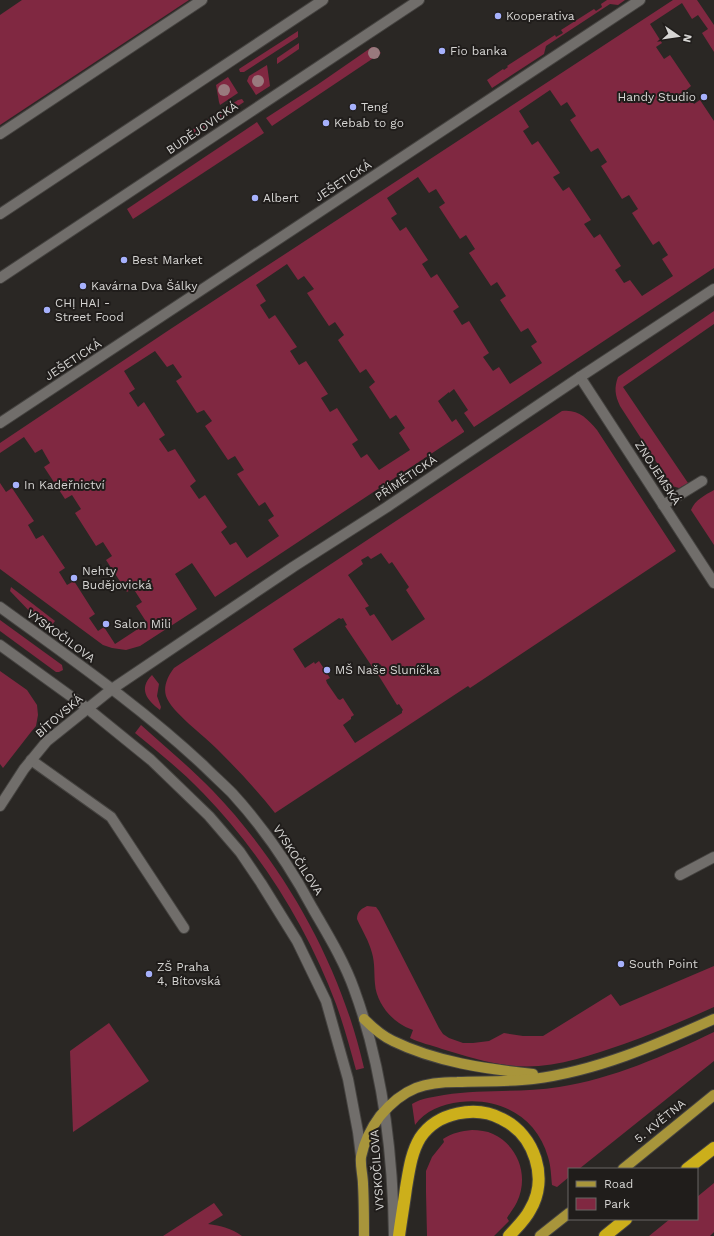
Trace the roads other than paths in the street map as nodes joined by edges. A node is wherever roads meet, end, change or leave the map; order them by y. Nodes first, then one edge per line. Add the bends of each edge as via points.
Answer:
1 (202, 0) edge
2 (322, 0) edge
3 (419, 0) edge
4 (640, 0) edge
5 (0, 134) edge
6 (0, 214) edge
7 (0, 278) edge
8 (714, 289) edge
9 (580, 377) junction
10 (0, 423) edge
11 (702, 481) dead end
12 (664, 505) junction
13 (714, 583) edge
14 (0, 607) edge
15 (0, 645) edge
16 (112, 689) junction
17 (87, 708) junction
18 (31, 760) junction
19 (0, 806) edge
20 (714, 857) edge
21 (680, 875) dead end
22 (184, 928) dead end
23 (364, 1018) junction
24 (714, 1019) edge
25 (559, 1074) junction
26 (714, 1096) edge
27 (385, 1110) junction
28 (714, 1148) edge
29 (361, 1158) junction
30 (624, 1168) edge
31 (688, 1168) edge
32 (568, 1214) edge
33 (625, 1220) edge
34 (364, 1236) edge
35 (394, 1236) edge
36 (399, 1236) edge
37 (509, 1236) edge
38 (540, 1236) edge
39 (605, 1236) edge

1 - 5 street
2 - 6 street
3 - 7 street, BUDĚJOVICKÁ
4 - 10 street, JEŠETICKÁ
8 - 9 street, PŘÍMĚTICKÁ
9 - 12 street, ZNOJEMSKÁ
9 - 16 street, PŘÍMĚTICKÁ
11 - 12 street
12 - 13 street, ZNOJEMSKÁ
14 - 16 street, VYSKOČILOVA
15 - 17 street, VYSKOČILOVA
16 - 17 street, BÍTOVSKÁ
16 - 23 street, VYSKOČILOVA via 177,740 232,793 262,828 298,880 336,949 354,988
17 - 18 street, BÍTOVSKÁ via 47,741
17 - 29 street, VYSKOČILOVA via 151,760 209,816 240,852 283,918 326,1001 348,1079
18 - 19 street, BÍTOVSKÁ
18 - 22 street via 111,817
20 - 21 street
23 - 25 main road via 373,1028 392,1041 437,1057 513,1072
23 - 27 street, VYSKOČILOVA
24 - 25 main road via 623,1057
25 - 27 main road via 533,1079 427,1085 403,1094
26 - 30 main road, 5. KVĚTNA
27 - 29 main road via 372,1128
27 - 35 street, VYSKOČILOVA via 393,1186
28 - 31 highway
29 - 34 main road, VYSKOČILOVA
32 - 38 main road
33 - 39 highway
36 - 37 highway via 411,1161 421,1137 442,1119 471,1112 494,1116 509,1123 522,1135 536,1159 539,1180 534,1201 527,1215

